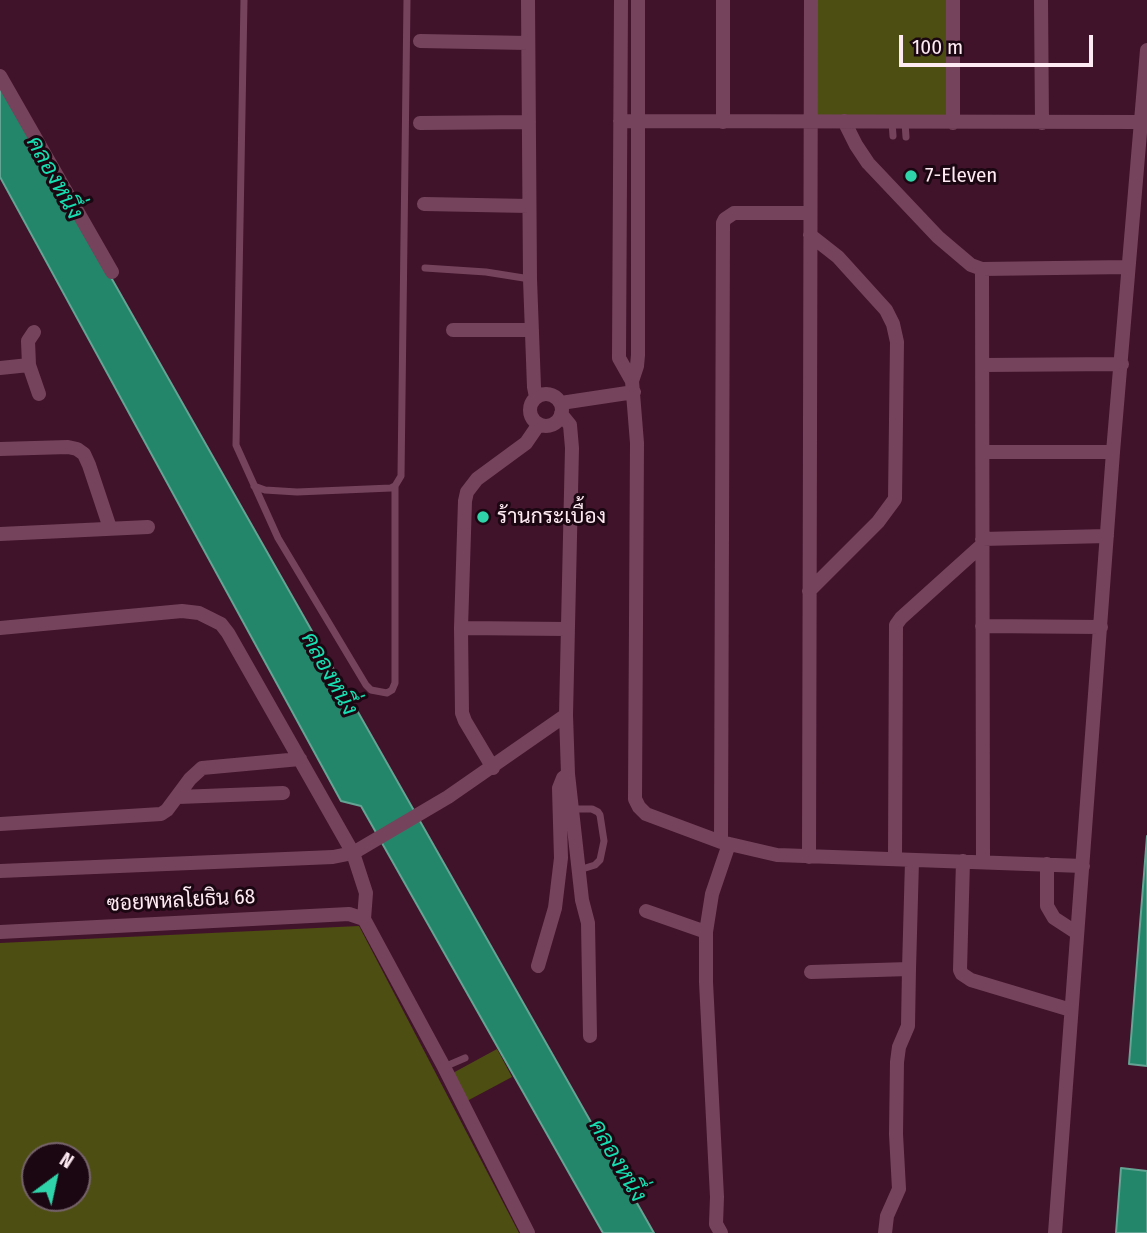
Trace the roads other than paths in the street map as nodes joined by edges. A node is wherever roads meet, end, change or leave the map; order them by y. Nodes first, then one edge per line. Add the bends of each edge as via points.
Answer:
1 (244, 0) edge
2 (407, 0) edge
3 (528, 0) edge
4 (621, 0) edge
5 (638, 0) edge
6 (723, 0) edge
7 (811, 0) edge
8 (953, 0) edge
9 (1041, 0) edge
10 (421, 41) dead end
11 (528, 43) junction
12 (1147, 50) edge
13 (0, 76) edge
14 (621, 121) junction
15 (636, 121) junction
16 (812, 121) junction
17 (844, 121) junction
18 (528, 122) junction
19 (723, 122) junction
20 (953, 122) junction
21 (1042, 122) junction
22 (1142, 122) junction
23 (420, 123) dead end
24 (424, 205) dead end
25 (529, 206) junction
26 (809, 213) junction
27 (810, 235) junction
28 (1128, 267) junction
29 (425, 268) dead end
30 (982, 270) junction
31 (112, 272) dead end
32 (530, 279) junction
33 (453, 330) dead end
34 (532, 330) junction
35 (34, 332) dead end
36 (1122, 364) junction
37 (29, 365) junction
38 (984, 365) junction
39 (0, 368) edge
40 (633, 387) junction
41 (38, 394) dead end
42 (537, 397) junction
43 (561, 409) junction
44 (539, 424) junction
45 (0, 449) edge
46 (984, 452) junction
47 (1114, 452) junction
48 (253, 486) junction
49 (395, 486) junction
50 (148, 527) dead end
51 (110, 528) junction
52 (0, 534) edge
53 (1107, 536) junction
54 (982, 542) junction
55 (809, 591) junction
56 (982, 625) junction
57 (1101, 627) junction
58 (0, 628) edge
59 (461, 628) junction
60 (567, 629) junction
61 (566, 715) junction
62 (300, 759) junction
63 (493, 768) junction
64 (568, 774) junction
65 (283, 793) dead end
66 (178, 797) junction
67 (572, 809) junction
68 (0, 824) edge
69 (725, 843) junction
70 (358, 850) junction
71 (809, 857) junction
72 (895, 859) junction
73 (912, 860) junction
74 (963, 861) junction
75 (983, 861) junction
76 (1047, 864) junction
77 (1083, 866) junction
78 (579, 870) junction
79 (0, 871) edge
80 (646, 911) dead end
81 (364, 919) junction
82 (0, 932) edge
83 (706, 932) junction
84 (1077, 933) junction
85 (538, 966) dead end
86 (909, 970) junction
87 (811, 972) dead end
88 (1071, 1010) junction
89 (590, 1036) dead end
90 (465, 1058) dead end
91 (444, 1068) junction
92 (528, 1233) edge
93 (721, 1233) edge
94 (885, 1233) edge
95 (1055, 1233) edge

1 - 48 lane via 236,445
2 - 49 lane via 402,471
3 - 11 street
4 - 14 street
5 - 15 street
6 - 19 street
7 - 16 street
8 - 20 street
9 - 21 street
10 - 11 street
11 - 18 street
12 - 22 street
13 - 31 street
14 - 15 street
14 - 40 street via 619,358
15 - 19 street
15 - 40 street via 638,355
16 - 17 street
16 - 19 street
16 - 26 street
17 - 20 street via 899,129
17 - 30 street via 868,163 938,237
18 - 23 street
18 - 25 street
20 - 21 street
21 - 22 street
22 - 28 street
24 - 25 street
25 - 32 street
26 - 27 street
26 - 69 street via 734,213 723,223
27 - 55 street
27 - 55 street via 838,257 886,310 896,334 897,356 895,499
28 - 30 street
28 - 36 street
29 - 32 lane
30 - 38 street
32 - 34 street
33 - 34 street
34 - 42 street
35 - 37 street via 28,341
36 - 38 street
36 - 47 street
37 - 39 street
37 - 41 street
38 - 46 street
40 - 43 street
40 - 69 street via 637,443 635,799 646,814
42 - 43 street via 550,394
42 - 44 street via 530,414
43 - 44 street via 555,423
43 - 60 street via 572,439
44 - 59 street via 526,443 483,474 467,492
45 - 51 street via 68,447 84,454
46 - 47 street
46 - 54 street
47 - 53 street
48 - 49 lane via 297,492
48 - 49 lane via 278,538 366,685 387,693 396,683
50 - 51 street
51 - 52 street
53 - 54 street
53 - 57 street
54 - 56 street
54 - 72 street via 896,625
55 - 71 street
56 - 57 street
56 - 75 street
57 - 77 street
58 - 62 street via 182,611 211,617 228,633
59 - 60 street
59 - 63 street via 462,713
60 - 61 street
61 - 63 street
61 - 64 street
62 - 66 street via 202,768
62 - 70 street
63 - 70 street
64 - 67 street
64 - 85 street via 559,788 561,858 555,908
65 - 66 street
66 - 68 street via 161,814
67 - 78 street
67 - 78 lane via 598,812 604,841 600,860
69 - 71 street
69 - 83 street
70 - 79 street via 332,857
70 - 81 street via 366,893
71 - 72 street
72 - 73 street
73 - 74 street
73 - 86 street
74 - 75 street
74 - 88 street via 962,974
75 - 76 street
76 - 77 street
76 - 84 street via 1047,906 1054,918
77 - 84 street
78 - 89 street via 589,923
80 - 83 street
81 - 82 street, ซอยพหลโยธิน 68 via 349,914
81 - 91 street
83 - 93 street via 716,1224
84 - 88 street
86 - 87 street
86 - 94 street via 908,1026 898,1062 899,1189
88 - 95 street
90 - 91 lane
91 - 92 street

